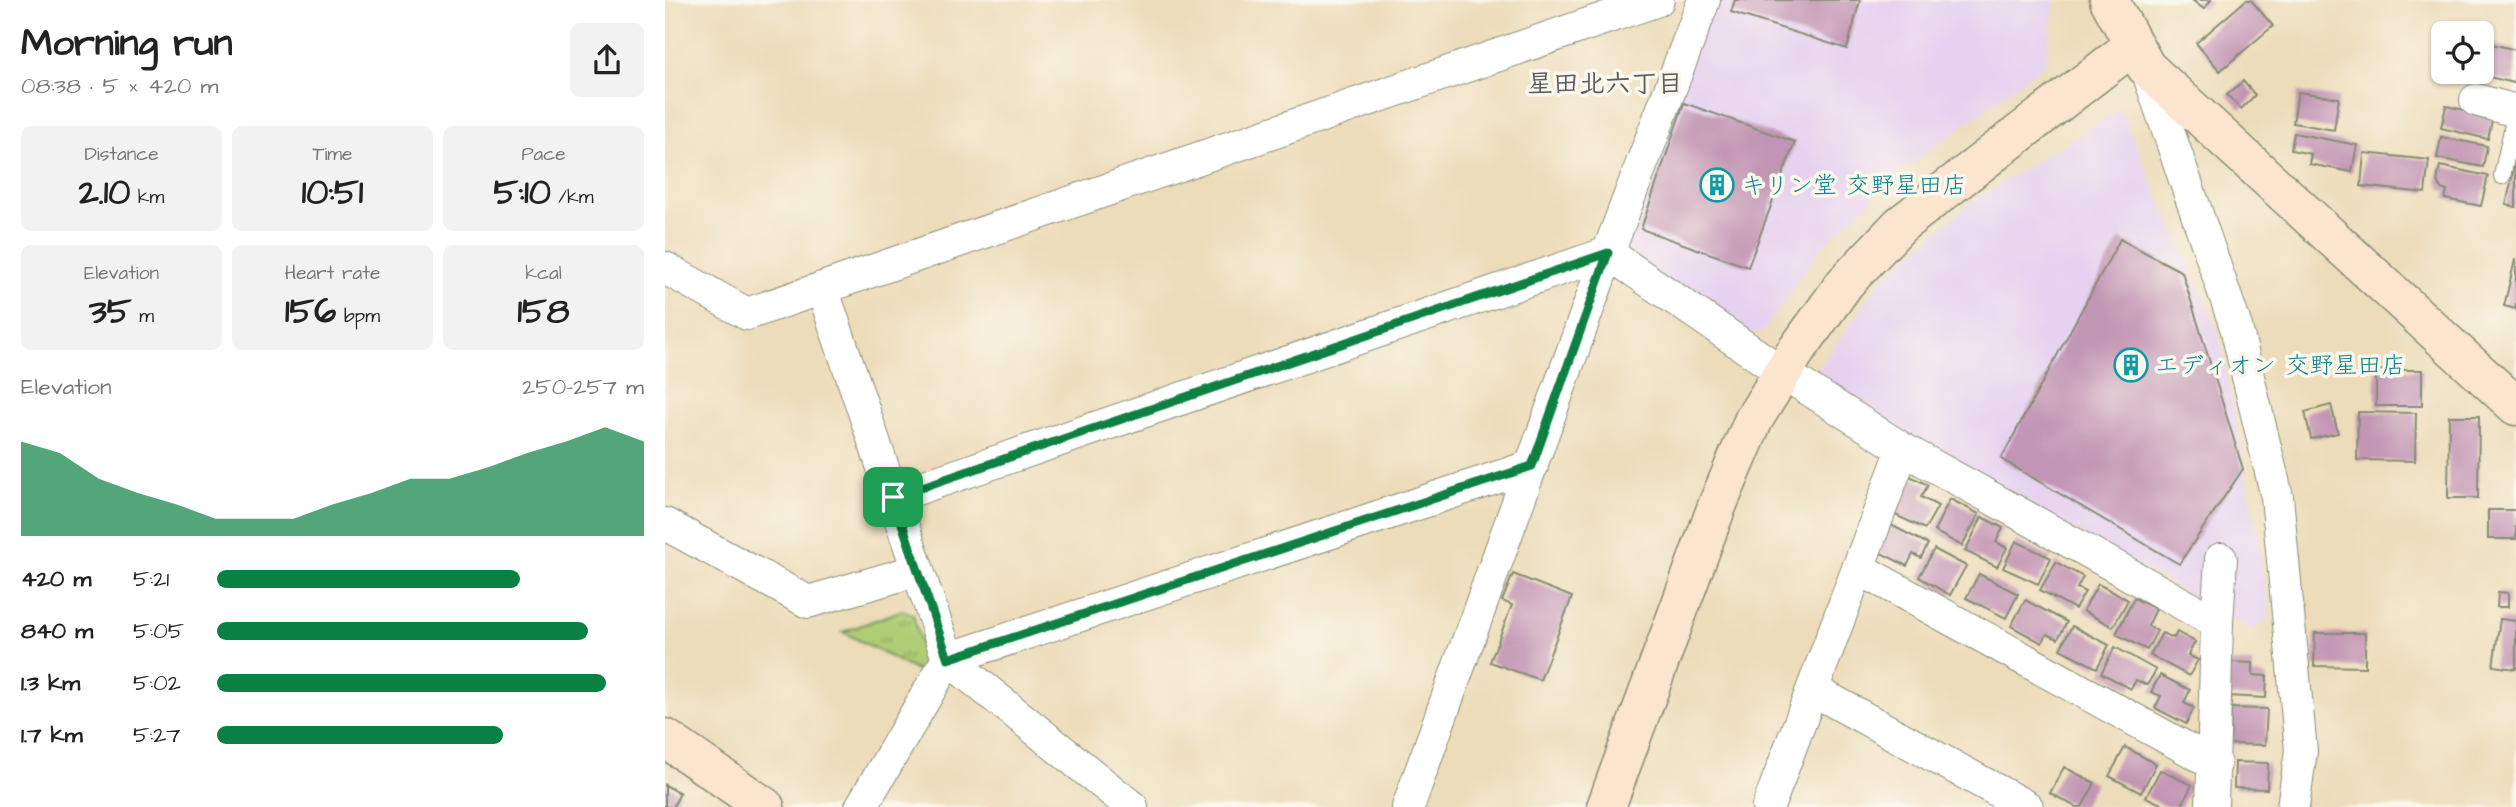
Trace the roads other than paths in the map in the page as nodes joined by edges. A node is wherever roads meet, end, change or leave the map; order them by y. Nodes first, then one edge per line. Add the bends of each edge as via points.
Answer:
1 (1658, 0) edge
2 (1704, 0) edge
3 (2109, 0) edge
4 (2140, 56) junction
5 (2476, 100) dead end
6 (2516, 111) edge
7 (2502, 176) dead end
8 (1608, 253) junction
9 (665, 268) edge
10 (822, 288) junction
11 (1783, 373) junction
12 (2516, 406) edge
13 (1903, 449) junction
14 (1532, 466) junction
15 (893, 497) junction
16 (665, 524) edge
17 (2221, 559) dead end
18 (1858, 568) junction
19 (918, 570) junction
20 (2217, 622) junction
21 (948, 659) junction
22 (1812, 690) junction
23 (665, 738) edge
24 (2215, 764) junction
25 (1419, 804) edge
26 (765, 807) edge
27 (861, 807) edge
28 (1132, 807) edge
29 (1606, 807) edge
30 (1769, 807) edge
31 (2027, 807) edge
32 (2212, 807) edge
33 (2293, 807) edge

1 - 10 street
2 - 8 street
3 - 4 street
4 - 11 street via 1900,225 1845,283
4 - 12 street
4 - 33 street via 2236,327 2277,497 2301,751
5 - 6 street
6 - 7 lane
8 - 11 street
8 - 14 street
8 - 15 street
9 - 10 street via 747,314
10 - 15 street
11 - 13 street
11 - 29 street via 1754,419 1717,506
13 - 18 street
13 - 20 street
14 - 21 street
14 - 25 street
15 - 19 street
16 - 19 street via 808,602
17 - 20 street
18 - 22 street
18 - 24 street
19 - 21 street
20 - 24 street
21 - 27 street
21 - 28 street
22 - 30 street
22 - 31 street
23 - 26 street
24 - 32 street

